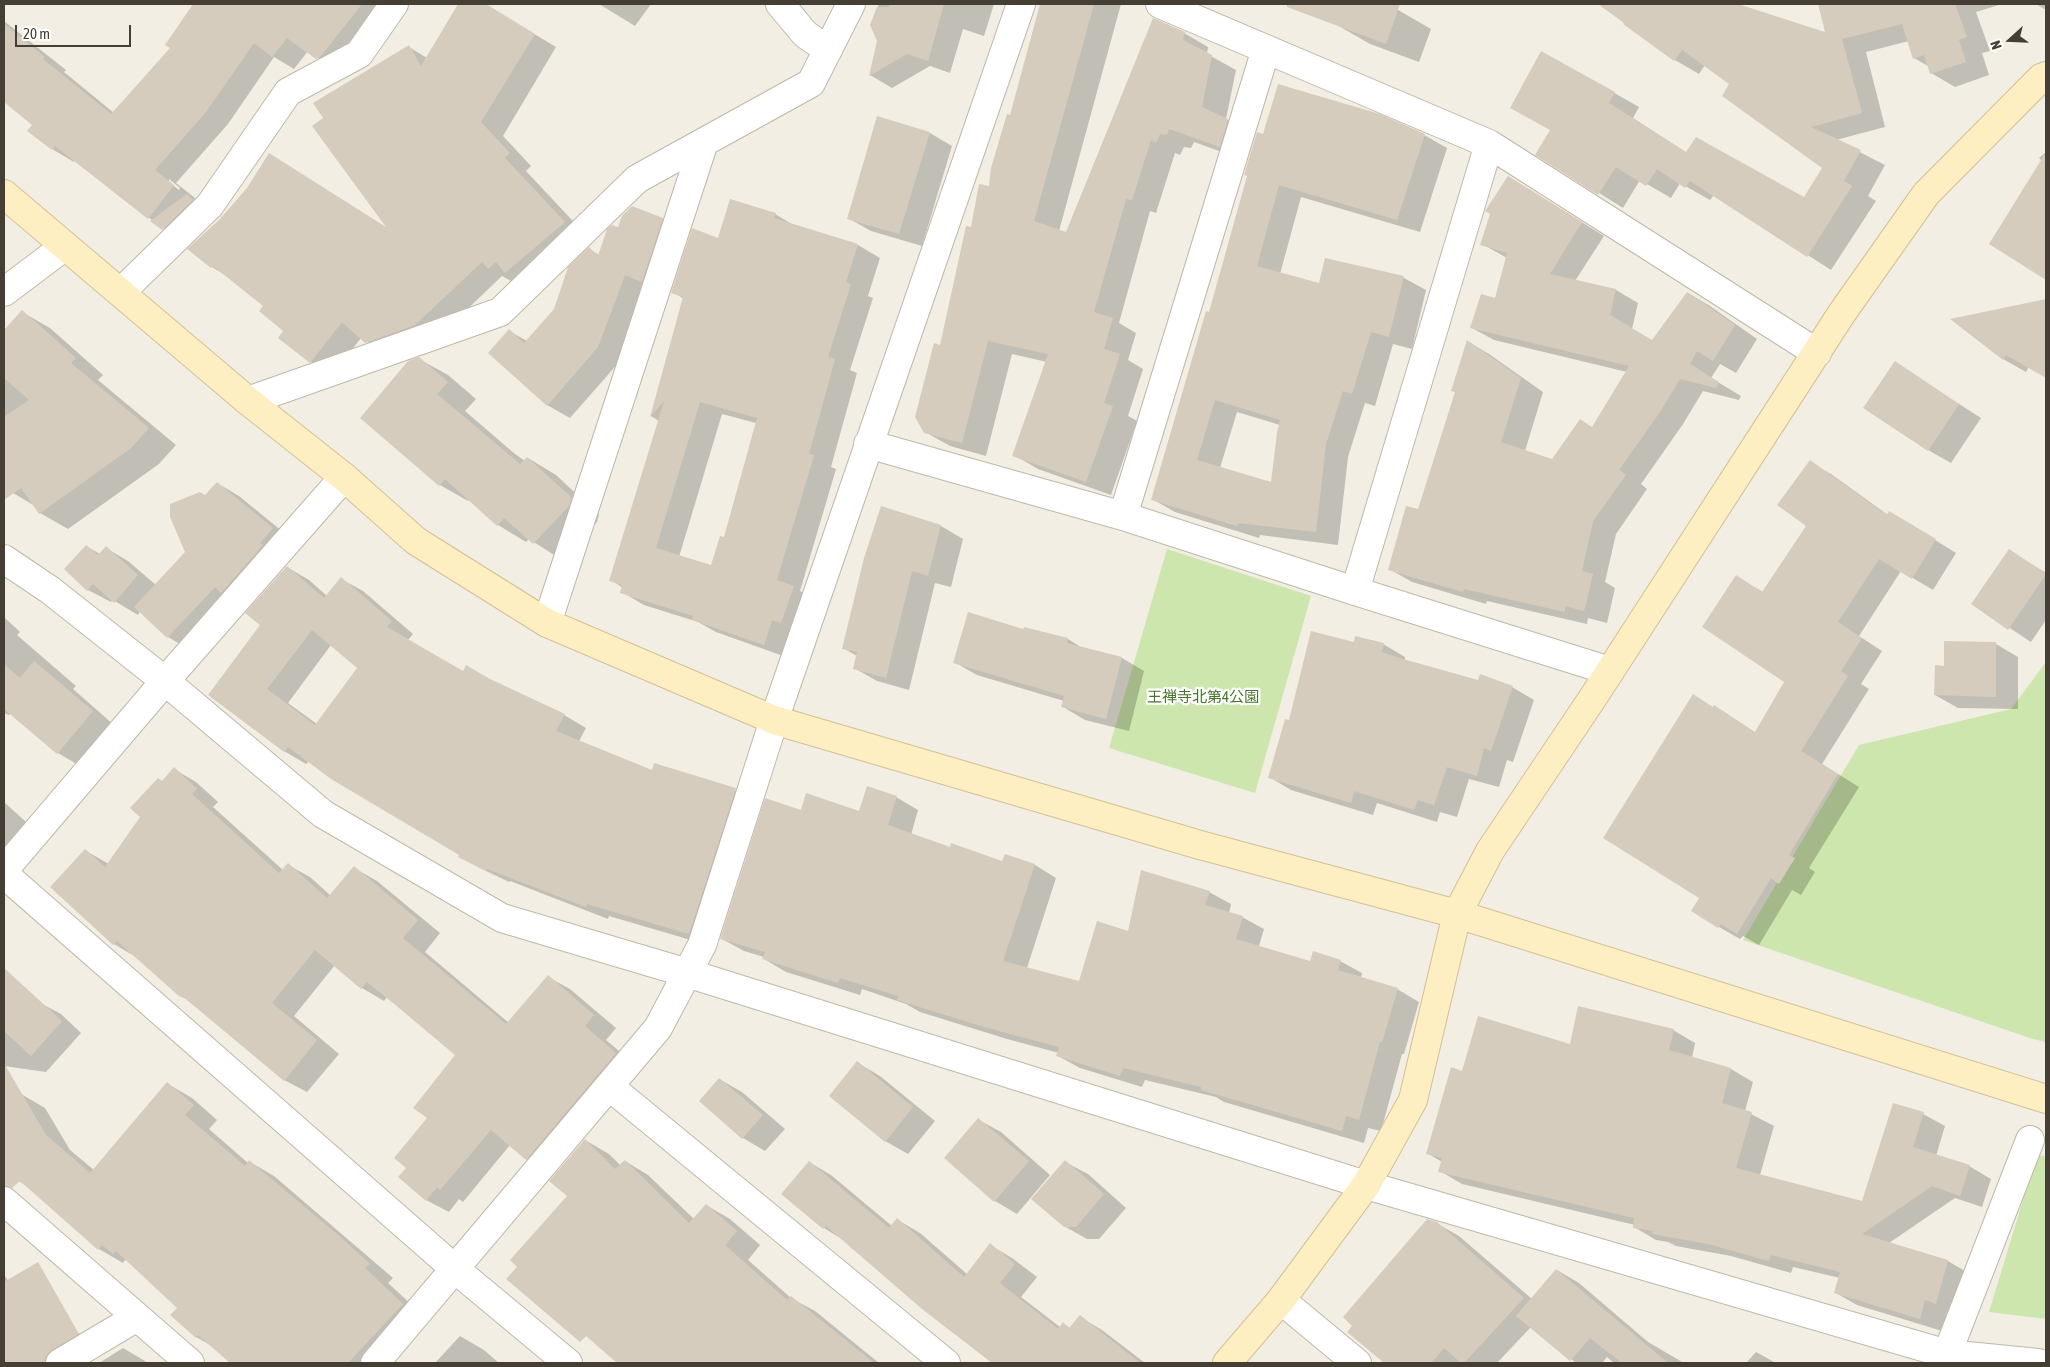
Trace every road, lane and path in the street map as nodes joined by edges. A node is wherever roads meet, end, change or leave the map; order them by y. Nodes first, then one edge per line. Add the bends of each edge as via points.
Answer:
1 (394, 4) edge
2 (780, 4) edge
3 (852, 4) edge
4 (1021, 4) edge
5 (1160, 4) edge
6 (1266, 49) junction
7 (828, 50) junction
8 (2045, 78) edge
9 (704, 142) junction
10 (1489, 144) junction
11 (4, 194) edge
12 (65, 246) junction
13 (4, 292) edge
14 (121, 292) junction
15 (1817, 353) junction
16 (248, 401) junction
17 (868, 444) junction
18 (344, 477) junction
19 (1123, 516) junction
20 (4, 559) edge
21 (1354, 591) junction
22 (547, 622) junction
23 (1610, 671) junction
24 (165, 681) junction
25 (774, 720) junction
26 (4, 870) edge
27 (4, 874) edge
28 (1457, 914) junction
29 (687, 974) junction
30 (610, 1087) junction
31 (2046, 1099) edge
32 (2030, 1140) dead end
33 (1366, 1185) junction
34 (4, 1201) edge
35 (455, 1268) junction
36 (1281, 1300) junction
37 (138, 1317) junction
38 (1943, 1359) edge
39 (60, 1363) edge
40 (190, 1363) edge
41 (375, 1363) edge
42 (568, 1363) edge
43 (946, 1363) edge
44 (1227, 1363) edge
45 (1357, 1363) edge
46 (2038, 1363) edge

1 - 14 street via 359,54 288,92 210,205
2 - 7 street via 805,34
3 - 7 street
4 - 17 street
5 - 6 street
6 - 10 street
6 - 19 street
7 - 9 street via 812,83
8 - 15 street via 1926,194
9 - 16 street via 637,179 500,312
9 - 22 street
10 - 15 street
10 - 21 street
11 - 12 street
12 - 13 street
12 - 14 street
14 - 16 street
15 - 23 street
16 - 18 street
17 - 19 street
17 - 25 street
18 - 22 street via 416,541
18 - 24 street
19 - 21 street
20 - 24 street via 50,590
21 - 23 street
22 - 25 street
23 - 28 street via 1490,851
24 - 26 street
24 - 29 street via 323,814 502,918
25 - 28 street via 1200,845
25 - 29 street via 702,945
27 - 35 street
28 - 31 street
28 - 33 street via 1413,1100
29 - 30 street via 658,1028
29 - 33 street
30 - 35 street
30 - 43 street
32 - 38 street
33 - 36 street
33 - 38 street
34 - 37 street
35 - 41 street
35 - 42 street
36 - 44 street
36 - 45 street
37 - 39 street
37 - 40 street
38 - 46 street

